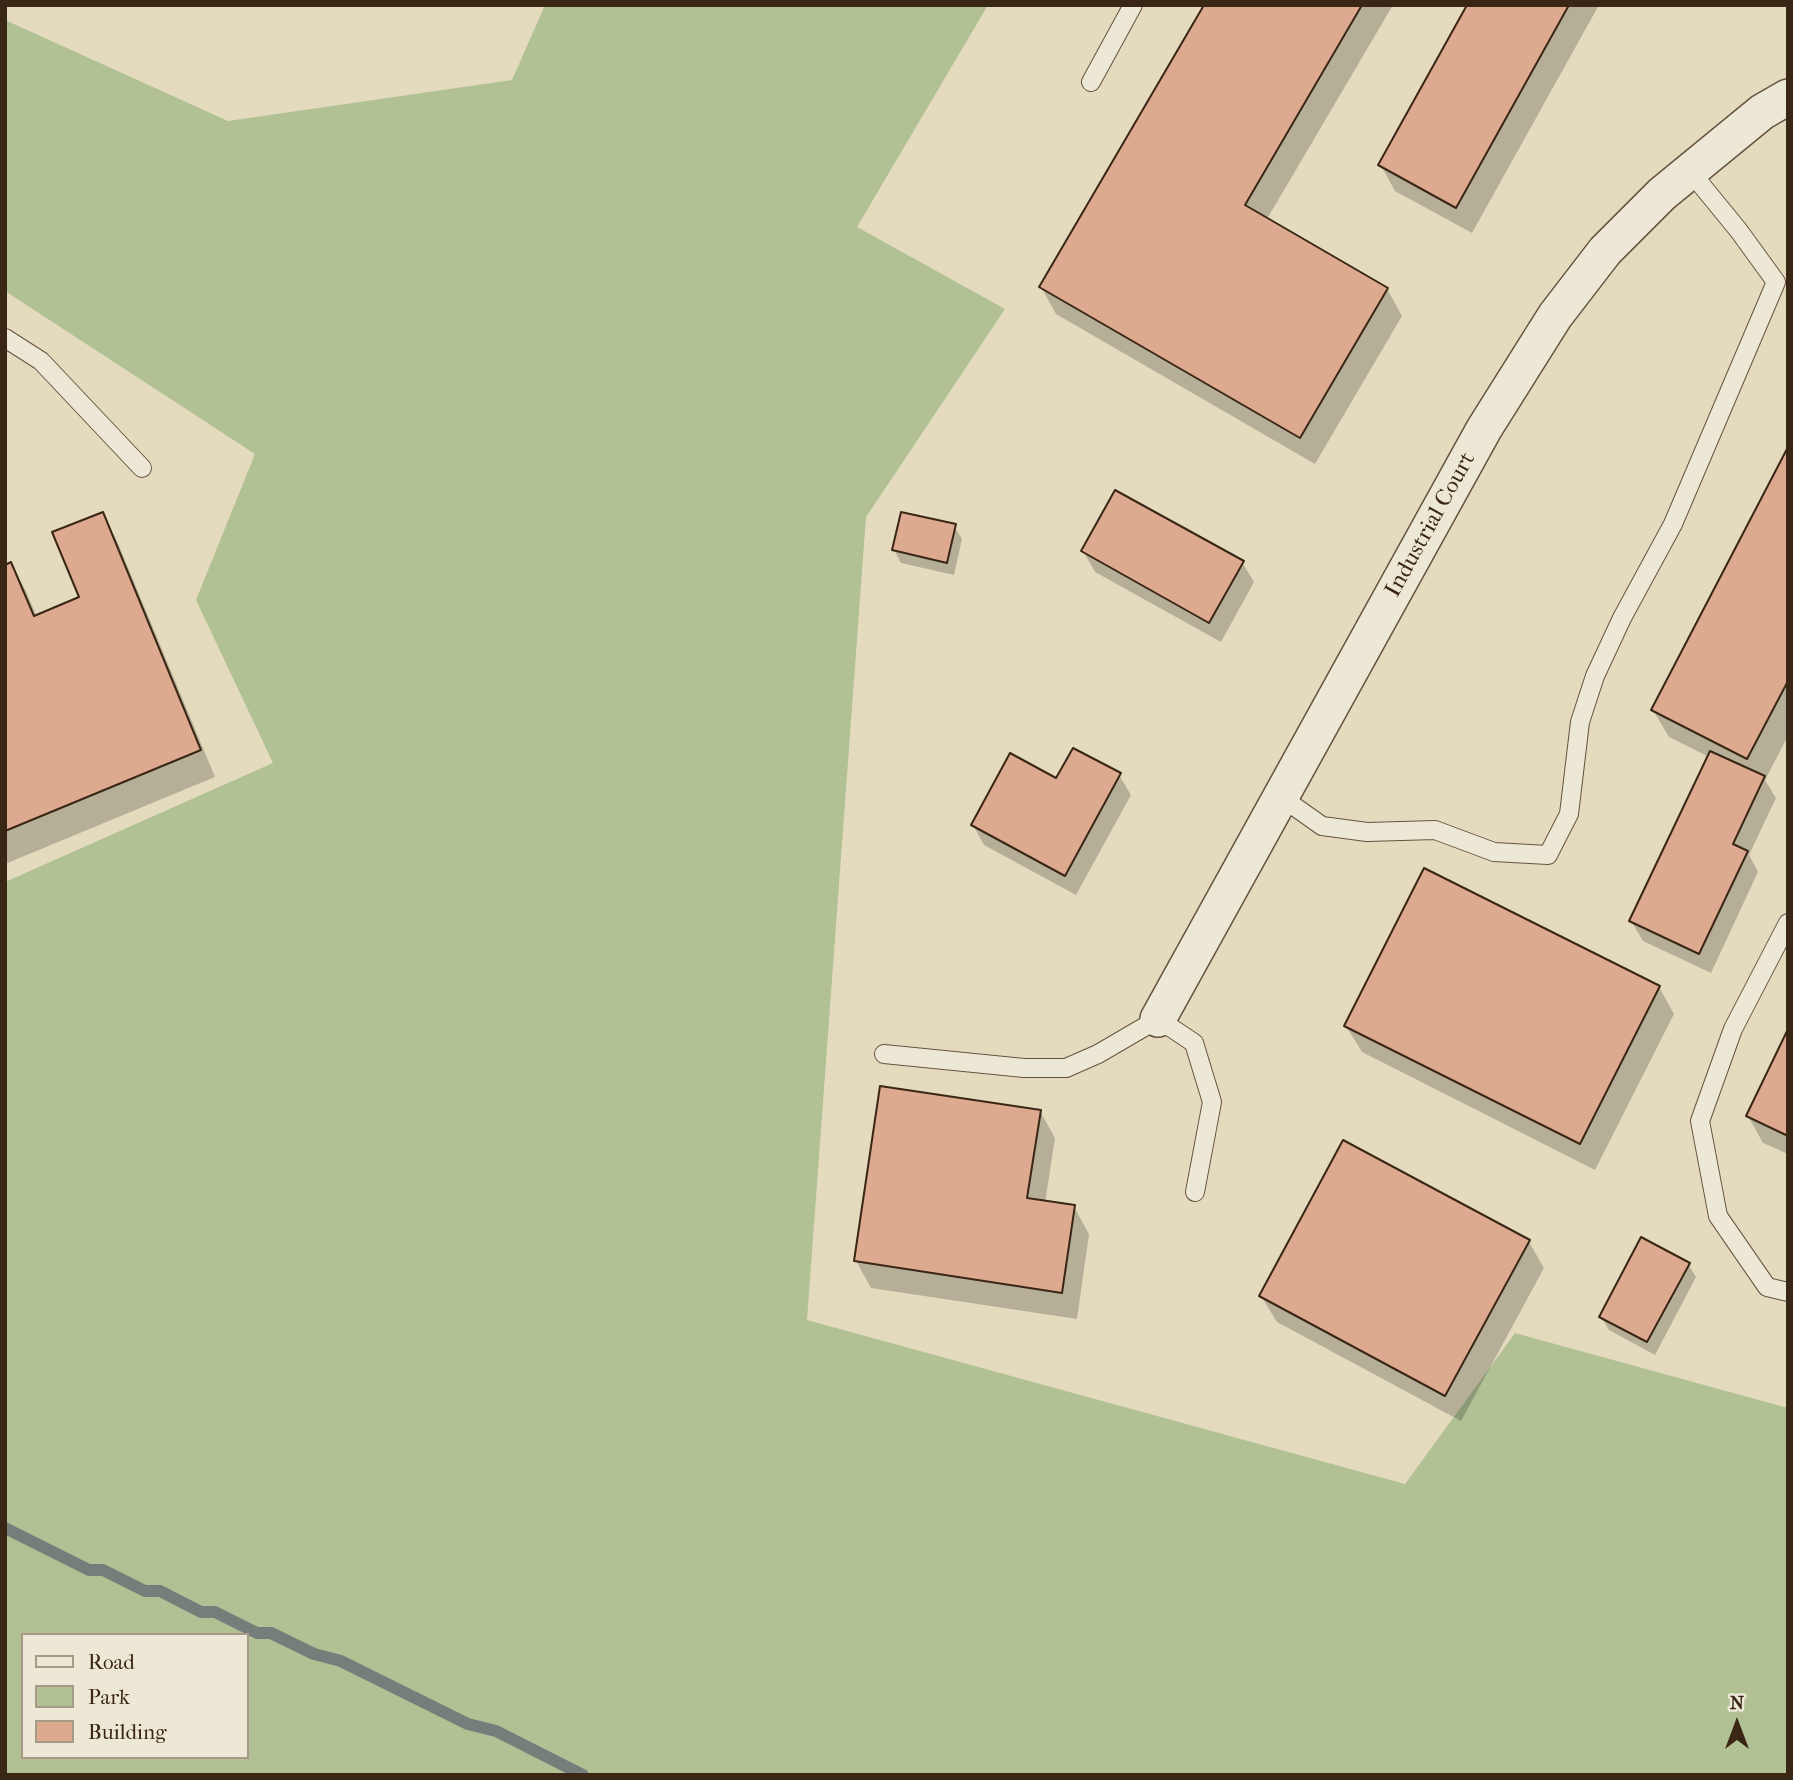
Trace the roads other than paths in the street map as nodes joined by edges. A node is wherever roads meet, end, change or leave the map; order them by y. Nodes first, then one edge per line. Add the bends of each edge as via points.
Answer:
1 (1133, 5) edge
2 (1091, 82) dead end
3 (1788, 97) edge
4 (1690, 171) junction
5 (5, 338) edge
6 (142, 468) dead end
7 (1281, 797) junction
8 (1788, 923) edge
9 (1158, 1019) junction
10 (884, 1054) dead end
11 (1195, 1192) dead end
12 (1788, 1292) edge

1 - 2 lane
3 - 4 street, Industrial Court via 1762,112
4 - 7 street, Industrial Court via 1605,251 1555,316 1484,429
4 - 7 lane via 1776,282 1673,524 1595,676 1580,722 1569,814 1548,855 1494,852 1435,830 1367,832 1322,826
5 - 6 lane via 41,361
7 - 9 street, Industrial Court
8 - 12 lane via 1733,1029 1700,1121 1718,1216 1767,1287
9 - 10 lane via 1066,1068
9 - 11 lane via 1194,1043 1212,1102

